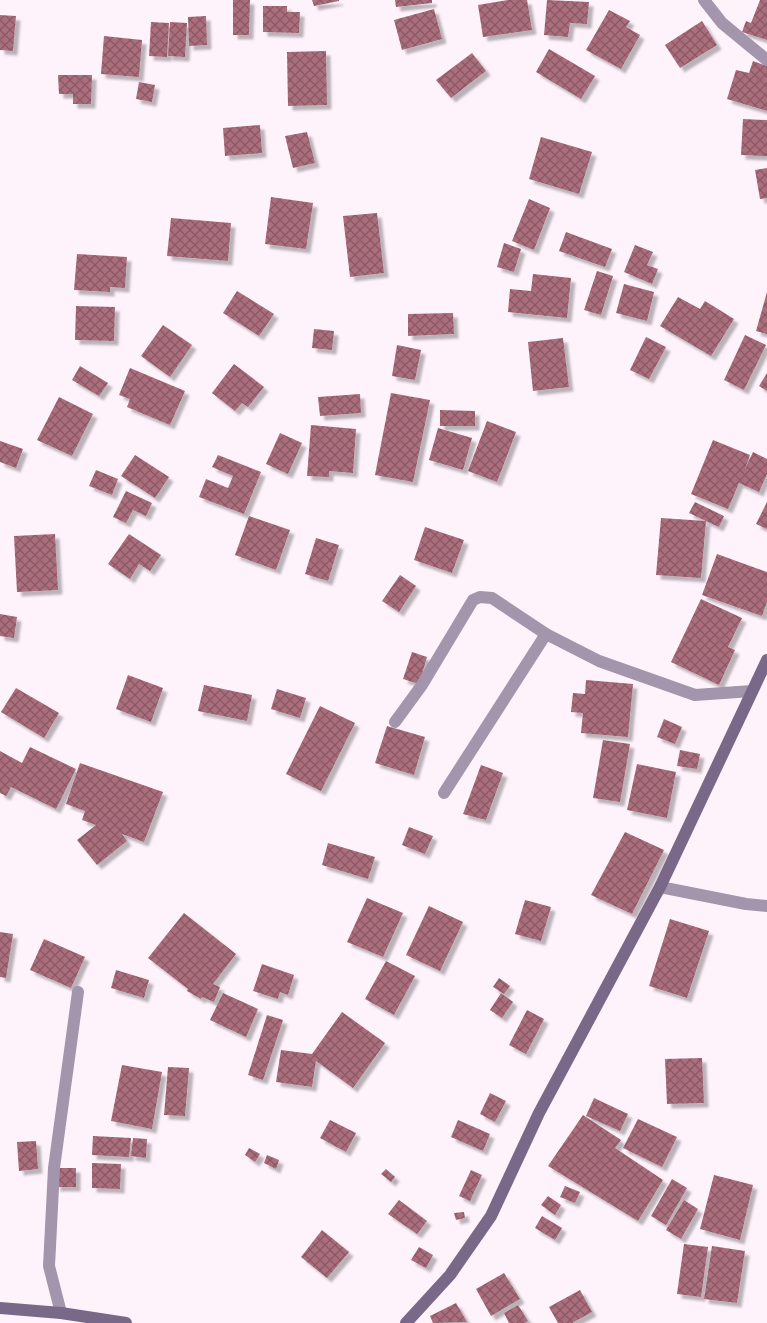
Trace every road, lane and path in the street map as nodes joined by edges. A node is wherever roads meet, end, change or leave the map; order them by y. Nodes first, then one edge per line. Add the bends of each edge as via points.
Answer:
1 (704, 0) edge
2 (767, 60) edge
3 (546, 634) junction
4 (767, 660) edge
5 (752, 691) junction
6 (395, 722) dead end
7 (444, 793) dead end
8 (660, 887) junction
9 (767, 906) edge
10 (78, 992) dead end
11 (0, 1308) edge
12 (60, 1313) junction
13 (126, 1323) edge
14 (406, 1323) edge

1 - 2 street via 722,23
3 - 5 street via 599,661 694,695
3 - 6 street via 492,598 473,600 422,685
3 - 7 street
4 - 5 main road
5 - 8 main road
8 - 9 street
8 - 14 main road via 539,1113 491,1216 450,1275
10 - 12 street via 54,1168 49,1266
11 - 12 main road
12 - 13 main road

